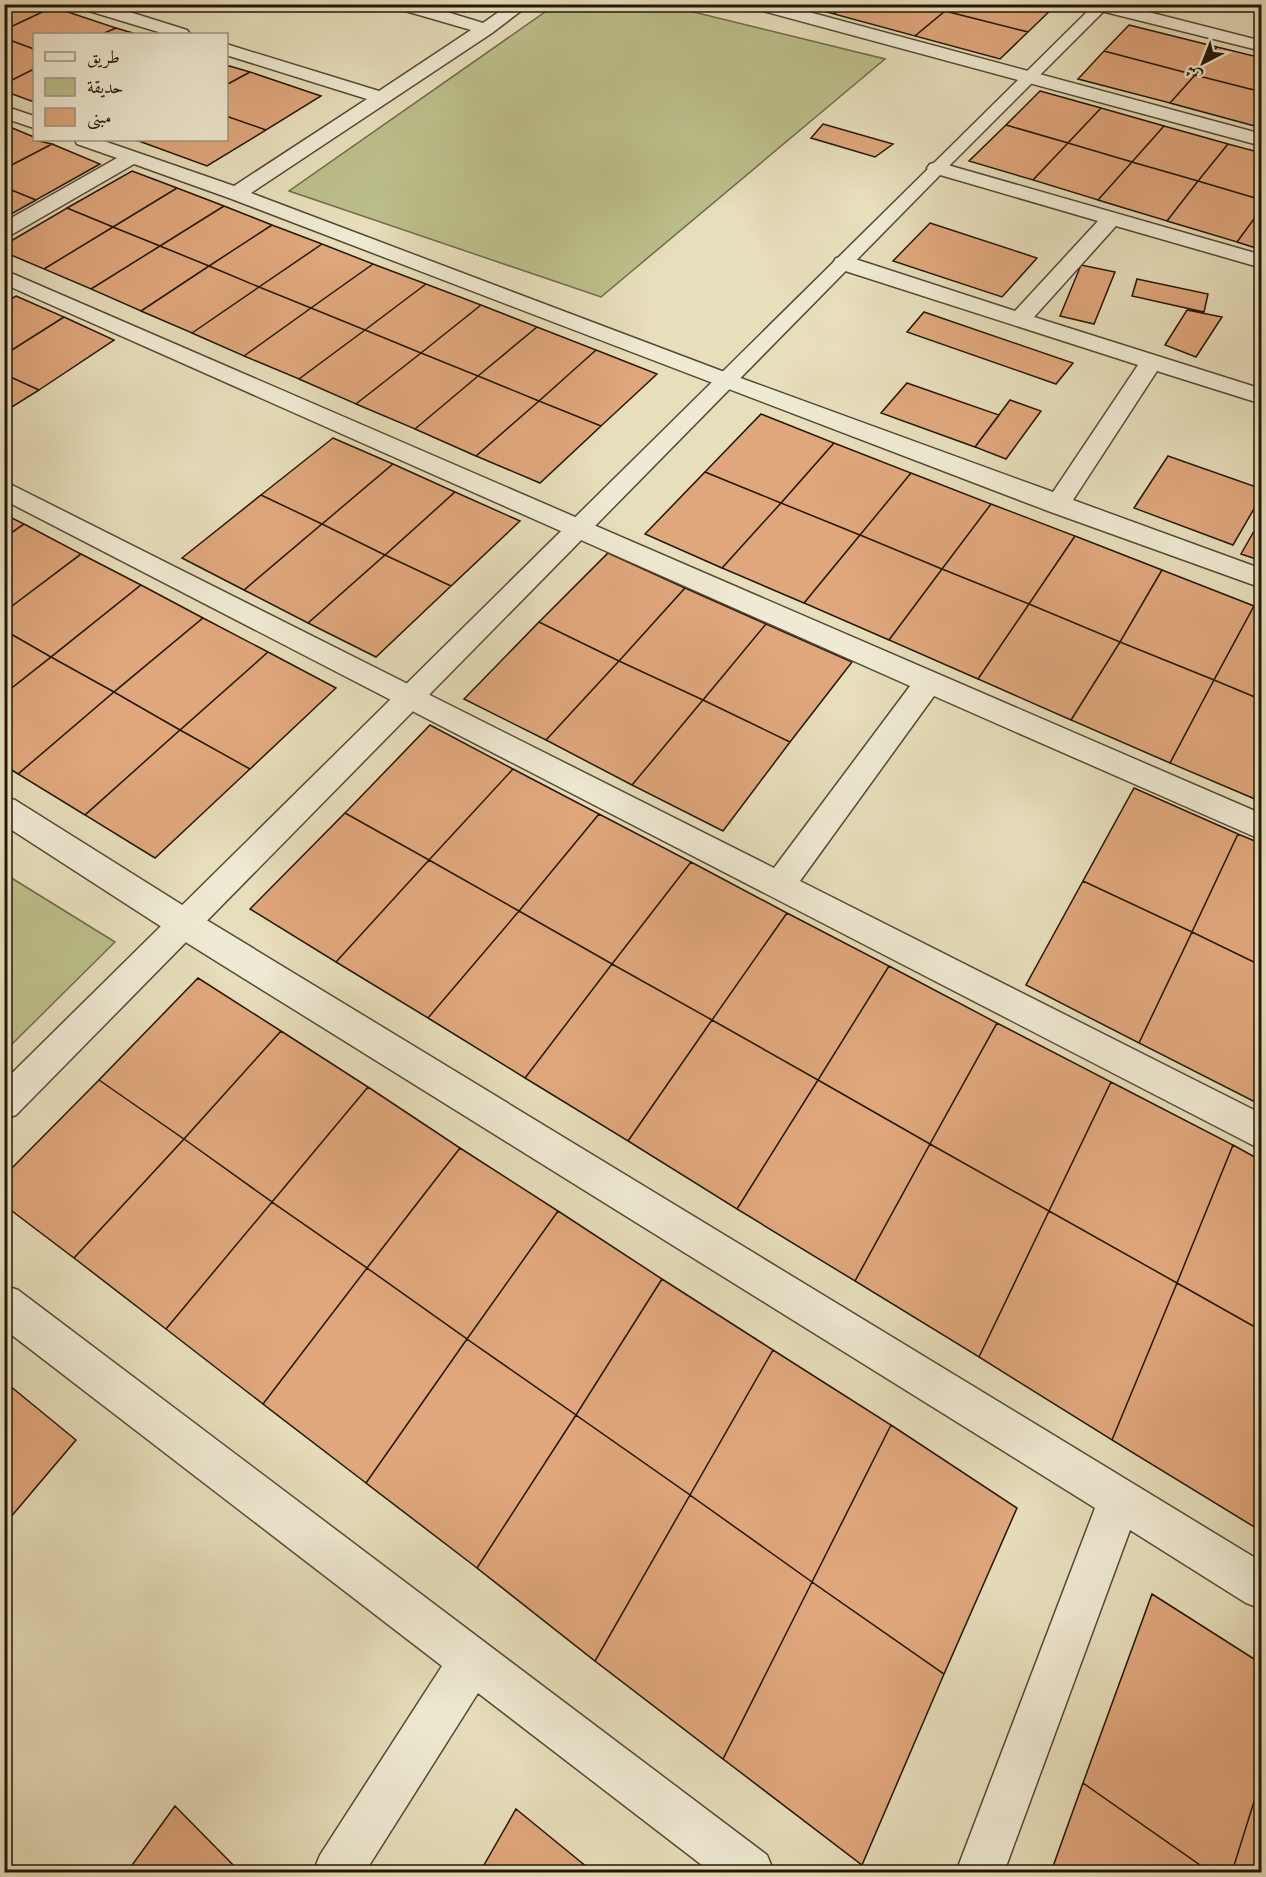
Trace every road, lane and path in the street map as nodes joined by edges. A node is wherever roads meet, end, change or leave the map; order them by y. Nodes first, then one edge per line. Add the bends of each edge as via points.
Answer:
1 (85, 4) edge
2 (401, 4) edge
3 (522, 4) edge
4 (758, 4) edge
5 (1101, 5) edge
6 (486, 29) junction
7 (178, 33) edge
8 (1262, 46) edge
9 (228, 50) edge
10 (1031, 77) junction
11 (383, 98) junction
12 (4, 111) edge
13 (33, 122) edge
14 (1262, 140) edge
15 (87, 141) edge
16 (133, 157) junction
17 (937, 168) junction
18 (236, 194) junction
19 (1111, 219) junction
20 (4, 231) edge
21 (1262, 262) edge
22 (844, 263) junction
23 (4, 276) edge
24 (1020, 319) junction
25 (1152, 361) junction
26 (727, 381) junction
27 (1261, 396) edge
28 (4, 489) edge
29 (1057, 505) junction
30 (578, 528) junction
31 (1262, 579) edge
32 (928, 681) junction
33 (410, 697) junction
34 (4, 809) edge
35 (1262, 828) edge
36 (780, 884) junction
37 (183, 923) junction
38 (4, 1104) edge
39 (1262, 1133) edge
40 (4, 1304) edge
41 (1120, 1499) junction
42 (1262, 1587) edge
43 (473, 1659) junction
44 (337, 1872) edge
45 (750, 1872) edge
46 (980, 1872) edge

1 - 7 street
2 - 6 street
3 - 6 street
4 - 10 street
5 - 8 street
5 - 10 lane
6 - 11 street
9 - 11 street
10 - 14 street
10 - 17 lane
11 - 18 street
12 - 13 street
15 - 16 street
16 - 18 street
16 - 20 street
17 - 19 street
17 - 22 lane
18 - 26 street
19 - 21 street
19 - 24 street
22 - 24 street
22 - 26 lane
23 - 30 street
24 - 25 street
25 - 27 street
25 - 29 street
26 - 29 street
26 - 30 lane
28 - 33 street
29 - 31 street
30 - 32 street
30 - 33 lane
32 - 35 street
32 - 36 street
33 - 36 street
33 - 37 lane
34 - 37 street
36 - 39 street
37 - 38 lane
37 - 41 street
40 - 43 street
41 - 42 street
41 - 46 street
43 - 44 street
43 - 45 street

